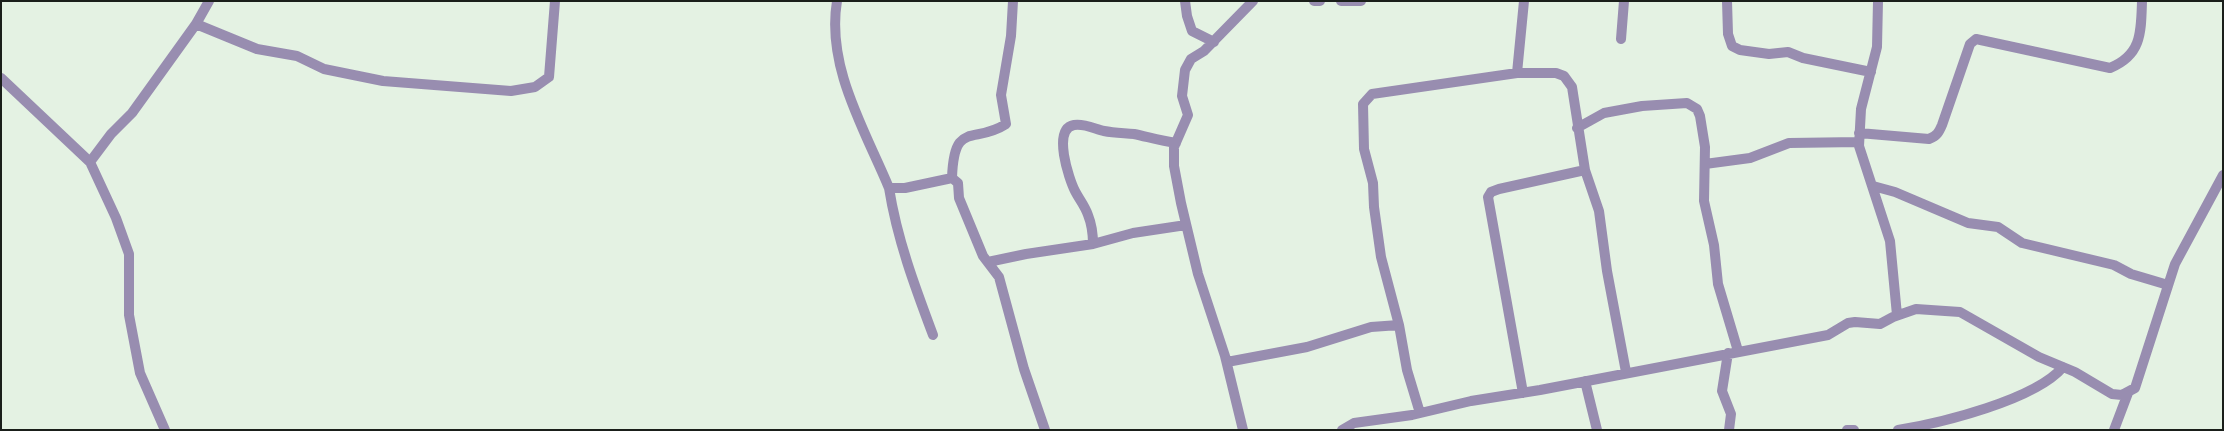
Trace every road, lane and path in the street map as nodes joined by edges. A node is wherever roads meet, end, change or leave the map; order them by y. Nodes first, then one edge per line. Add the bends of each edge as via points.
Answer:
1 (209, 1) edge
2 (554, 1) edge
3 (837, 1) edge
4 (1013, 1) edge
5 (1185, 1) edge
6 (1253, 1) edge
7 (1314, 1) edge
8 (1320, 1) edge
9 (1341, 1) edge
10 (1361, 1) edge
11 (1524, 1) edge
12 (1624, 1) edge
13 (1727, 1) edge
14 (1878, 1) edge
15 (2142, 1) edge
16 (196, 24) junction
17 (1621, 39) dead end
18 (1214, 42) junction
19 (1872, 72) junction
20 (1516, 73) junction
21 (1, 78) edge
22 (1577, 128) junction
23 (1859, 138) junction
24 (1176, 143) junction
25 (90, 162) junction
26 (1705, 164) junction
27 (1585, 170) junction
28 (2223, 175) edge
29 (952, 178) junction
30 (1873, 186) junction
31 (889, 188) junction
32 (1186, 225) junction
33 (1093, 244) junction
34 (988, 262) junction
35 (2168, 285) junction
36 (1897, 315) junction
37 (1398, 325) junction
38 (933, 335) dead end
39 (1733, 352) junction
40 (1227, 362) junction
41 (2063, 367) junction
42 (1626, 372) junction
43 (1585, 381) junction
44 (1523, 393) junction
45 (2128, 393) junction
46 (1420, 413) junction
47 (1360, 426) edge
48 (165, 430) edge
49 (1045, 430) edge
50 (1243, 430) edge
51 (1342, 430) edge
52 (1597, 430) edge
53 (1729, 430) edge
54 (1847, 430) edge
55 (1854, 430) edge
56 (1898, 430) edge
57 (2114, 430) edge

1 - 16 street
2 - 16 street via 550,77 535,87 511,91 383,81 324,69 297,56 256,49
3 - 31 street via 838,56 864,131
4 - 29 street via 1002,95 1006,124 969,134 961,140 953,159
5 - 18 street via 1192,31
6 - 18 street
7 - 8 street
9 - 10 street
11 - 20 street
12 - 17 street
13 - 19 street via 1728,34 1732,46 1737,49 1769,54 1788,52 1802,58
14 - 19 street via 1877,47
15 - 23 street via 2141,30 2135,49 2123,62 2110,68 1976,39 1970,44 1938,134 1930,139
16 - 25 street via 141,101
18 - 24 street via 1190,59 1185,70 1182,96 1188,115
19 - 23 street via 1861,109
20 - 22 street via 1564,76 1572,87
20 - 37 street via 1372,94 1363,104 1364,149 1373,183 1381,257
21 - 25 street
22 - 26 street via 1604,113 1687,103 1697,109 1700,116
22 - 27 street
23 - 26 street via 1789,144 1750,158
23 - 30 street
24 - 32 street via 1174,166
24 - 33 street via 1086,126 1068,128 1062,147 1074,190 1093,230
25 - 48 street via 129,254 130,315 140,373
26 - 39 street via 1704,201
27 - 42 street via 1599,211
27 - 44 street via 1499,189 1488,197
28 - 35 street via 2175,264
29 - 31 street via 905,188
29 - 34 street via 958,183 959,198
30 - 35 street via 1896,192 1968,223 1998,227 2022,243 2114,265 2130,274
30 - 36 street via 1890,241
31 - 38 street via 910,272
32 - 33 street via 1132,233
32 - 40 street via 1198,274
33 - 34 street
34 - 49 street via 999,277 1024,369
35 - 45 street via 2135,388
36 - 39 street via 1880,324 1854,322 1828,335
36 - 41 street via 1916,309 1960,312
37 - 40 street via 1371,327 1307,347
37 - 46 street
39 - 42 street
39 - 53 street via 1722,391 1731,414
40 - 50 street
41 - 45 street via 2112,394
41 - 56 street via 2056,376 2012,399
42 - 43 street
43 - 44 street
43 - 52 street
44 - 46 street
45 - 57 street
46 - 47 street
47 - 51 street
54 - 55 street

